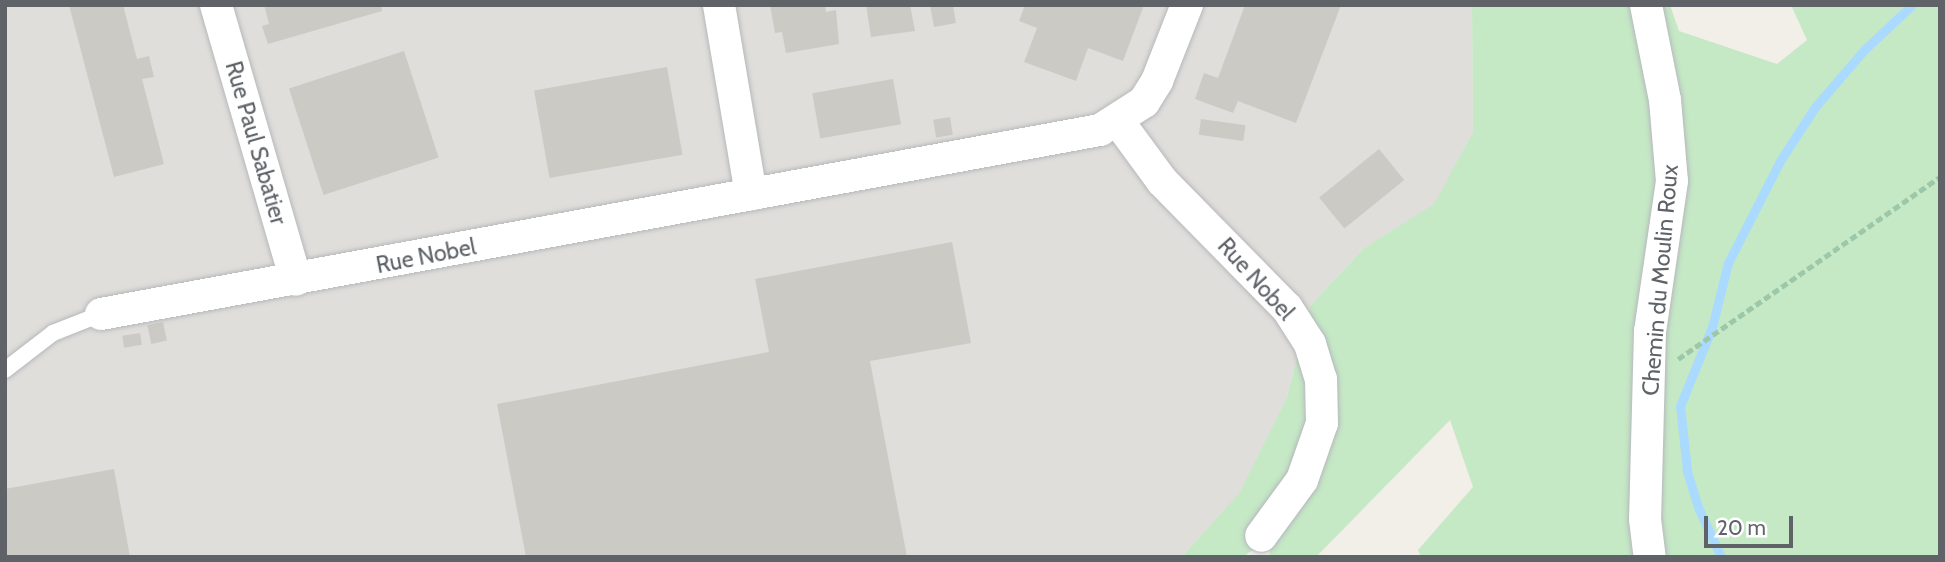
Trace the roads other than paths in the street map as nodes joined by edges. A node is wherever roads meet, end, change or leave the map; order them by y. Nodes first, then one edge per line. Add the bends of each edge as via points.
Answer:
1 (216, 5) edge
2 (719, 5) edge
3 (1187, 5) edge
4 (1646, 5) edge
5 (1118, 121) junction
6 (751, 194) junction
7 (296, 280) junction
8 (101, 314) joint
9 (5, 370) edge
10 (1261, 537) dead end
11 (1650, 557) edge

1 - 7 street, Rue Paul Sabatier
2 - 6 street
3 - 5 street, Rue Nobel via 1157,81 1144,102
4 - 11 street, Chemin du Moulin Roux via 1665,100 1672,181 1650,331 1645,519
5 - 6 street, Rue Nobel via 1069,138
5 - 10 street, Rue Nobel via 1162,181 1287,308 1310,344 1321,379 1322,423 1302,480
6 - 7 street, Rue Nobel
7 - 8 street, Rue Nobel
8 - 9 lane via 53,334

